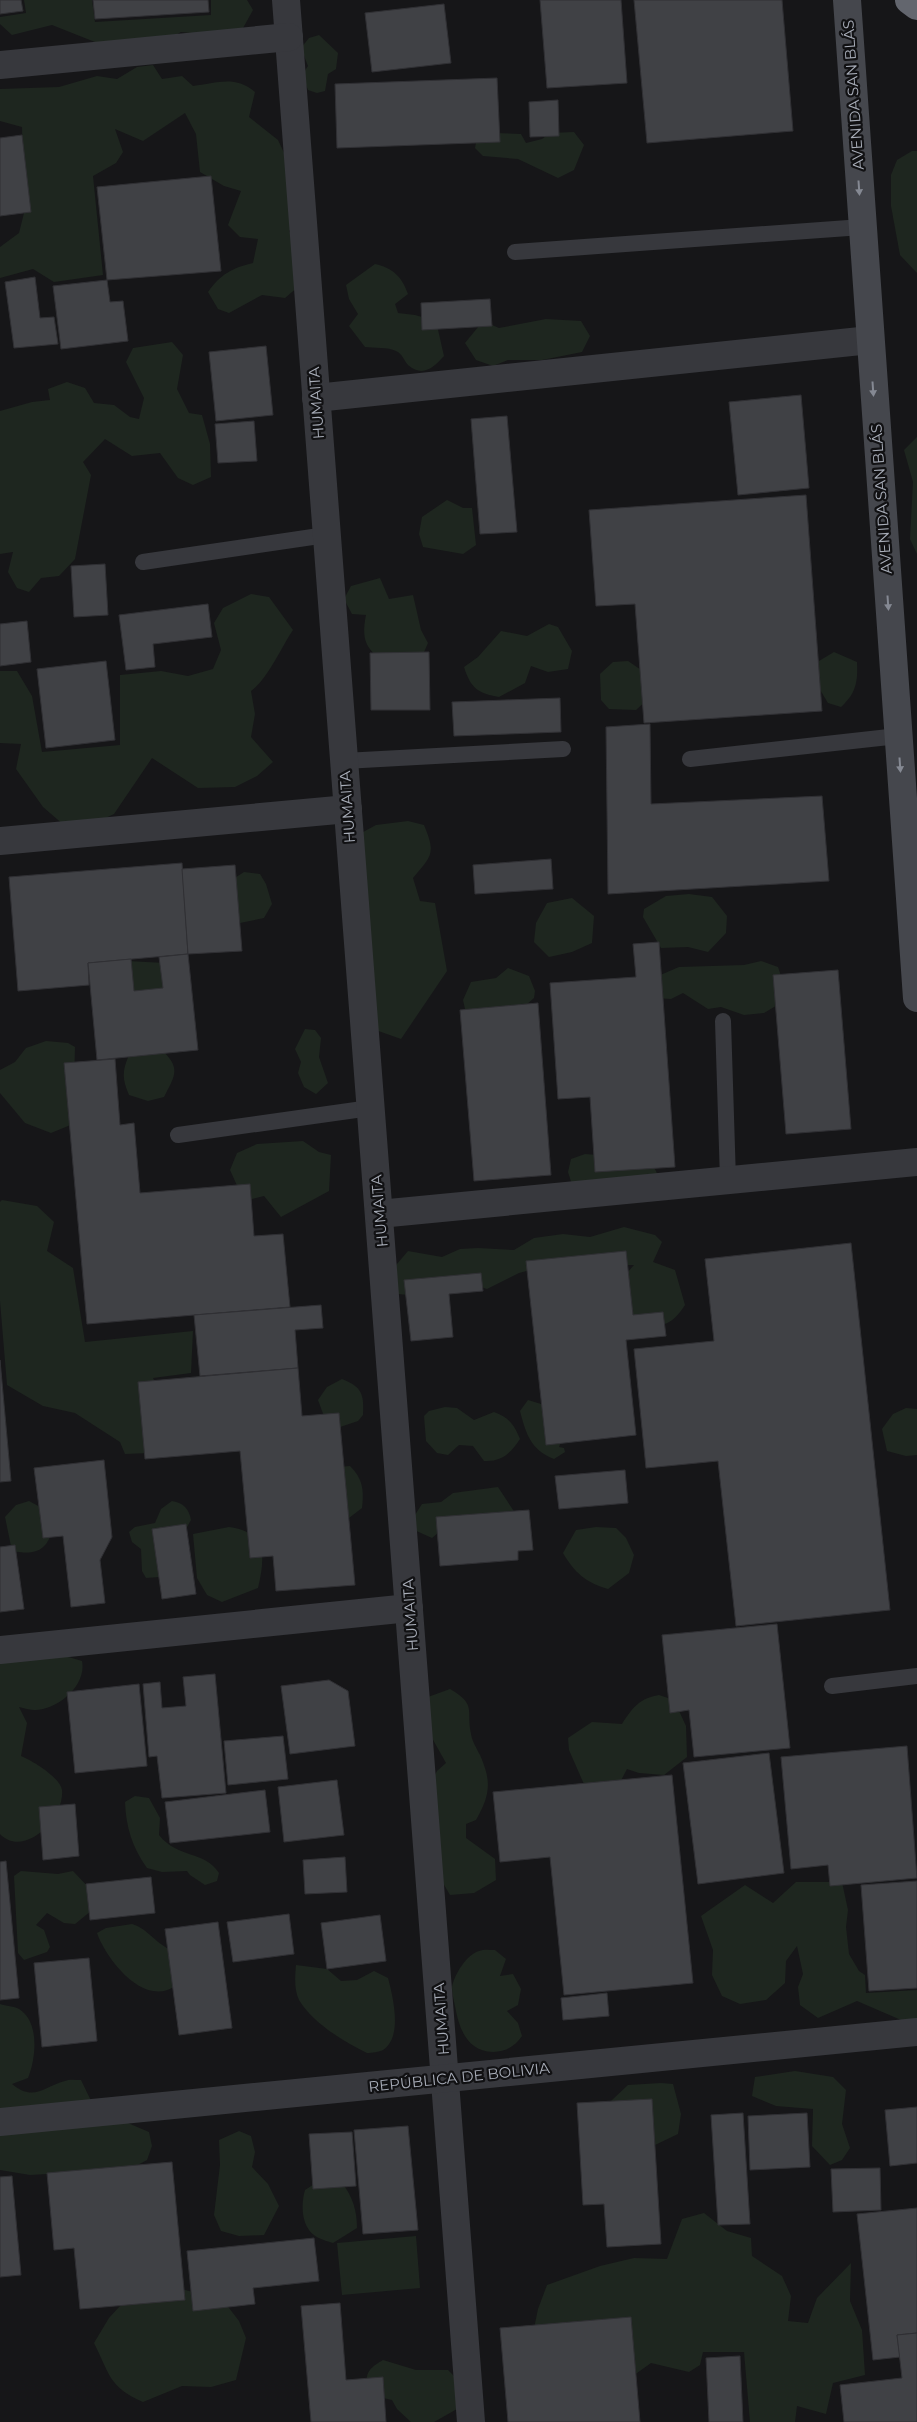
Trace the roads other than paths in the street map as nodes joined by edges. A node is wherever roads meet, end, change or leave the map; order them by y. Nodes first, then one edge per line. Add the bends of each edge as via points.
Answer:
1 (286, 0) edge
2 (847, 0) edge
3 (909, 0) edge
4 (917, 6) edge
5 (289, 37) junction
6 (0, 65) edge
7 (862, 228) junction
8 (515, 252) dead end
9 (870, 340) junction
10 (316, 398) junction
11 (326, 535) junction
12 (143, 562) dead end
13 (898, 736) junction
14 (562, 749) dead end
15 (690, 759) dead end
16 (344, 760) junction
17 (348, 809) junction
18 (0, 841) edge
19 (917, 998) edge
20 (724, 1022) dead end
21 (370, 1108) junction
22 (178, 1135) dead end
23 (917, 1162) edge
24 (728, 1180) junction
25 (379, 1214) junction
26 (409, 1608) junction
27 (0, 1650) edge
28 (917, 1676) edge
29 (832, 1686) dead end
30 (917, 2032) edge
31 (445, 2079) junction
32 (0, 2122) edge
33 (471, 2422) edge

1 - 5 street, HUMAITA
2 -> 7 street, AVENIDA SAN BLÁS
3 - 4 highway
5 - 6 street
5 - 10 street, HUMAITA
7 - 8 lane
7 - 9 street, AVENIDA SAN BLÁS
9 - 10 street
9 -> 13 street, AVENIDA SAN BLÁS
10 - 11 street, HUMAITA
11 - 12 lane
11 - 16 street, HUMAITA
13 - 15 lane
13 -> 19 street, AVENIDA SAN BLÁS
14 - 16 lane
16 - 17 street, HUMAITA
17 - 18 street
17 - 21 street, HUMAITA
20 - 24 lane
21 - 22 lane
21 - 25 street, HUMAITA
23 - 24 street
24 - 25 street
25 - 26 street, HUMAITA
26 - 27 street
26 - 31 street, HUMAITA
28 - 29 lane
30 - 31 street, REPÚBLICA DE BOLIVIA
31 - 32 street, REPÚBLICA DE BOLIVIA
31 - 33 street, HUMAITA

